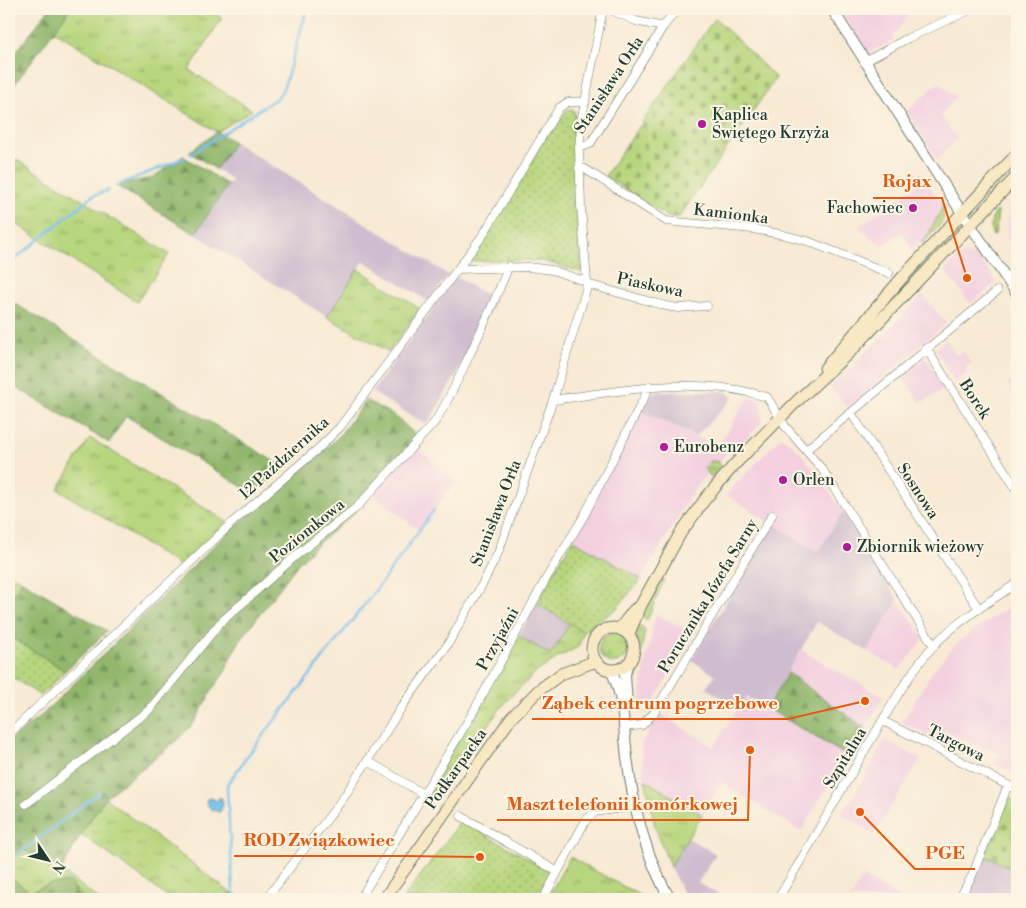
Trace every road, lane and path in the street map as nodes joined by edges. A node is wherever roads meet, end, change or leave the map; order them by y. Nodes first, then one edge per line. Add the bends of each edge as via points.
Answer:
1 (603, 9) edge
2 (609, 9) edge
3 (677, 9) edge
4 (832, 9) edge
5 (972, 9) edge
6 (663, 27) junction
7 (864, 62) junction
8 (585, 102) junction
9 (579, 148) junction
10 (1017, 154) edge
11 (579, 168) junction
12 (1017, 176) edge
13 (962, 213) junction
14 (971, 225) junction
15 (509, 266) junction
16 (458, 269) junction
17 (889, 273) dead end
18 (587, 283) junction
19 (997, 291) dead end
20 (1017, 294) edge
21 (707, 306) dead end
22 (926, 348) junction
23 (650, 386) junction
24 (805, 393) junction
25 (553, 400) junction
26 (851, 413) junction
27 (780, 419) junction
28 (806, 450) junction
29 (1017, 490) edge
30 (772, 515) dead end
31 (1017, 583) edge
32 (979, 609) junction
33 (624, 631) junction
34 (934, 646) junction
35 (594, 657) junction
36 (627, 666) junction
37 (611, 670) junction
38 (883, 721) junction
39 (625, 727) junction
40 (9, 734) edge
41 (368, 761) junction
42 (1008, 785) junction
43 (1017, 790) edge
44 (423, 794) junction
45 (26, 804) dead end
46 (635, 806) junction
47 (461, 816) dead end
48 (558, 872) junction
49 (266, 899) edge
50 (360, 899) edge
51 (384, 899) edge
52 (543, 899) edge
53 (670, 899) edge
54 (778, 899) edge
55 (959, 899) edge

1 - 8 street, Stanisława Orła
2 - 6 street via 636,21
3 - 6 street, Stanisława Orła
4 - 7 street
5 - 7 street
6 - 9 street, Stanisława Orła via 590,144
7 - 13 street
8 - 9 street, Stanisława Orła
8 - 16 street, 12 Października via 568,102 558,108 483,235
9 - 11 street, Stanisława Orła
10 - 13 main road
11 - 17 street, Kamionka via 666,221 780,234 807,241
11 - 18 street, Stanisława Orła
12 - 14 main road
13 - 14 street
13 - 24 main road via 901,279
14 - 20 street
14 - 24 main road via 842,360
15 - 16 street
15 - 18 street, Piaskowa via 552,270
15 - 45 street, Poziomkowa via 459,378 430,428 357,507 220,623 149,710
16 - 40 street, 12 Października via 333,435 234,521
18 - 21 street, Piaskowa via 672,307
18 - 25 street, Stanisława Orła
19 - 22 street
22 - 26 street
22 - 29 street, Borek
23 - 25 street
23 - 27 street via 721,387 754,394 767,398
23 - 44 street, Przyjaźni via 584,516
24 - 27 main road
25 - 41 street, Stanisława Orła via 498,553 483,583 448,644 403,705
26 - 28 street
26 - 32 street, Sosnowa
27 - 28 street
27 - 33 main road via 706,498 680,534
28 - 34 street via 822,469
30 - 39 street, Porucznika Józefa Sarny via 654,713 642,725
31 - 32 street, Szpitalna
32 - 34 street, Szpitalna
33 - 35 main road via 613,627 599,632 595,638
33 - 36 main road via 635,646 635,654
34 - 38 street, Szpitalna via 916,668
35 - 37 main road via 605,669
35 - 51 main road, Podkarpacka via 573,664 539,690 511,718
36 - 37 main road
36 - 39 street
37 - 39 street via 619,689
38 - 42 street, Targowa
38 - 54 street, Szpitalna
39 - 46 street
41 - 44 street
41 - 49 street, Stanisława Orła
42 - 43 street, Targowa
42 - 55 street via 972,876
44 - 50 street, Przyjaźni
46 - 48 street via 591,815
46 - 53 street via 648,852
47 - 48 street
48 - 52 street

